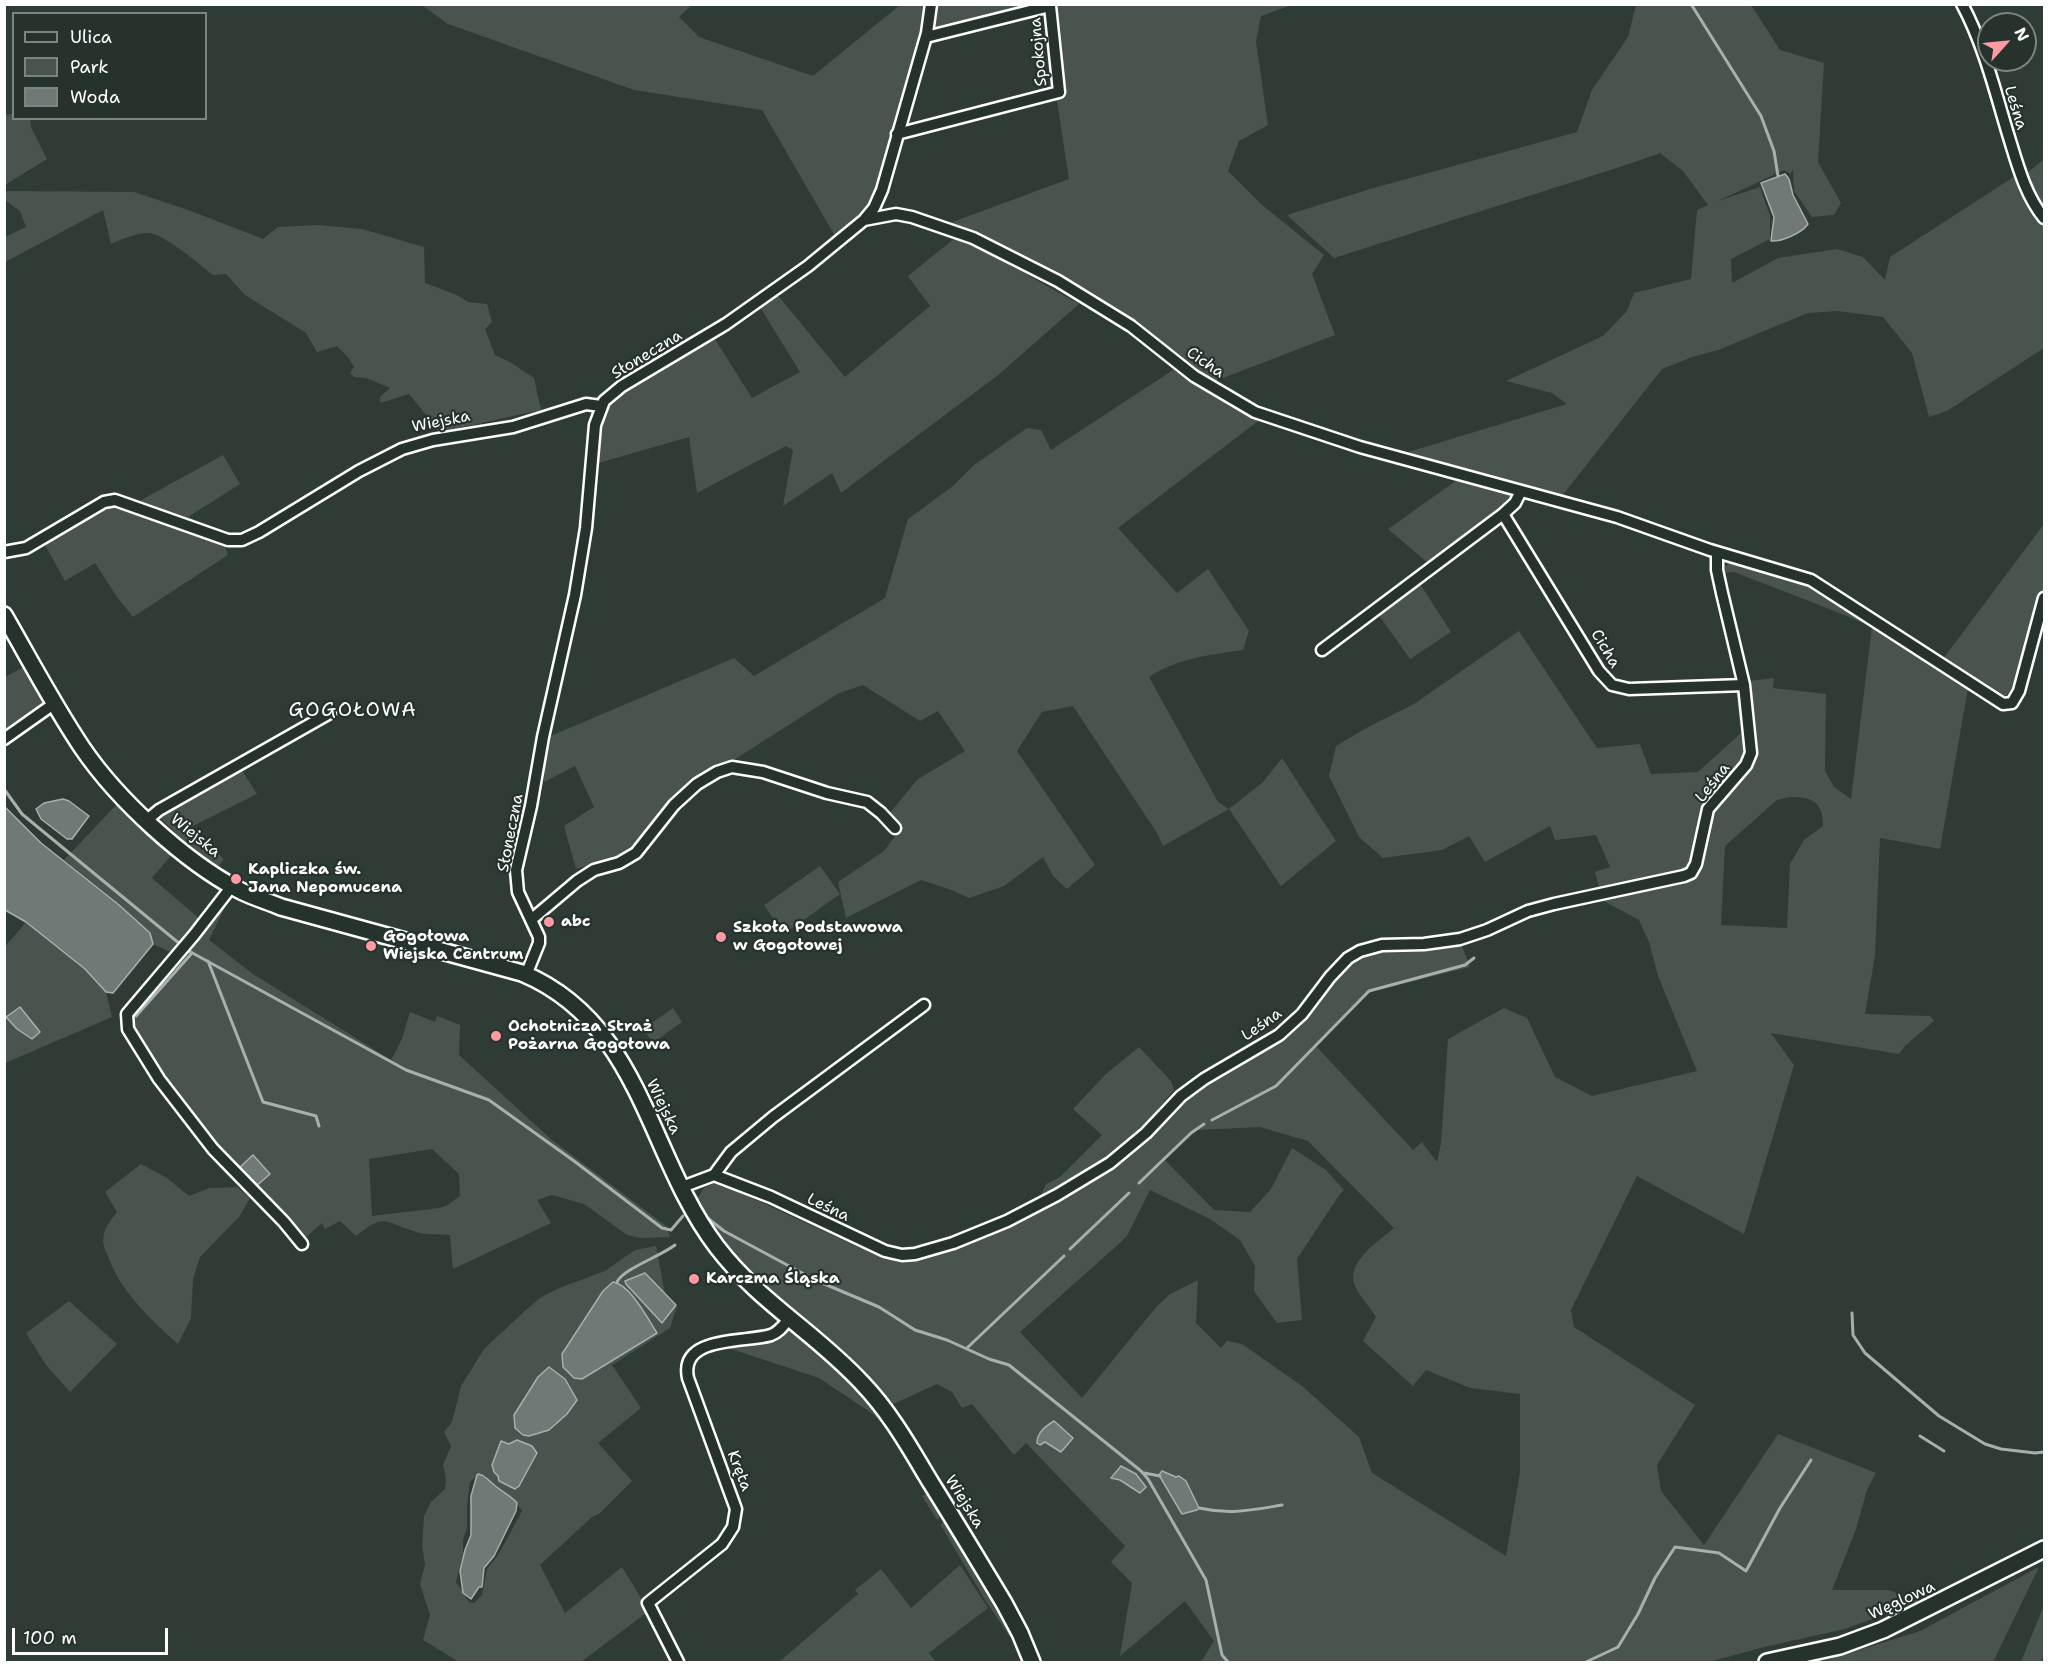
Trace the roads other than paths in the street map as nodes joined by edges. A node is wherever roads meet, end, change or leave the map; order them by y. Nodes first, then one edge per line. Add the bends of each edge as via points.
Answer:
1 (931, 4) edge
2 (1962, 4) edge
3 (926, 37) junction
4 (897, 134) junction
5 (881, 193) junction
6 (896, 214) junction
7 (2044, 218) edge
8 (864, 220) junction
9 (601, 406) junction
10 (1521, 490) junction
11 (1503, 514) junction
12 (4, 552) edge
13 (1717, 552) junction
14 (2044, 597) edge
15 (4, 615) edge
16 (1322, 650) dead end
17 (1744, 685) junction
18 (55, 703) junction
19 (330, 713) dead end
20 (4, 739) edge
21 (147, 820) junction
22 (895, 828) dead end
23 (232, 886) junction
24 (532, 920) junction
25 (526, 975) junction
26 (924, 1005) dead end
27 (714, 1174) junction
28 (682, 1187) junction
29 (302, 1244) dead end
30 (789, 1319) junction
31 (2044, 1549) edge
32 (678, 1662) edge
33 (1032, 1662) edge
34 (1767, 1662) edge

1 - 3 street, Słoneczna
2 - 7 street, Leśna via 1987,65 2021,176
3 - 4 street, Słoneczna
3 - 4 street, Spokojna via 1050,6 1059,92
4 - 5 street, Słoneczna
5 - 6 street
5 - 8 street, Słoneczna
6 - 8 street, Cicha
6 - 10 street, Cicha via 973,238 1058,281 1131,326 1194,376 1255,412 1360,447
8 - 9 street, Słoneczna via 758,302 622,386
9 - 12 street, Wiejska via 586,404 513,427 402,449 242,540 228,540 115,500 104,502 23,549
9 - 24 street, Słoneczna via 593,435 586,528 575,595 516,872 518,892
10 - 11 street
10 - 13 street via 1617,517
11 - 16 street
11 - 17 street, Cicha via 1609,684 1629,689
13 - 14 street via 1811,580 2003,704 2012,703 2019,691
13 - 17 street via 1717,570
15 - 18 street, Wiejska
17 - 27 street, Leśna via 1751,753 1746,765 1708,808 1691,873 1528,911 1460,939 1382,945 1360,951 1348,958 1302,1014 1279,1035 1181,1096 1124,1153 1058,1195 1007,1221 953,1243 902,1255 885,1251
18 - 20 street
18 - 21 street, Wiejska via 97,767
19 - 21 street
21 - 23 street, Wiejska via 192,859
22 - 24 street via 867,802 732,767 697,784 636,853 594,870
23 - 25 street, Wiejska via 281,907
23 - 29 street via 127,1014 128,1029 159,1079 213,1149
24 - 25 street, Słoneczna via 539,940
25 - 28 street, Wiejska via 571,1003 608,1041
26 - 27 street via 773,1117 731,1152
27 - 28 street
28 - 30 street, Wiejska via 728,1262
30 - 32 street, Kręta via 771,1335 712,1344 693,1355 687,1364 689,1383 736,1509 733,1527 722,1544 648,1603
30 - 33 street, Wiejska via 854,1374 892,1419 1004,1603
31 - 34 street, Węglowa via 1883,1630 1840,1646

